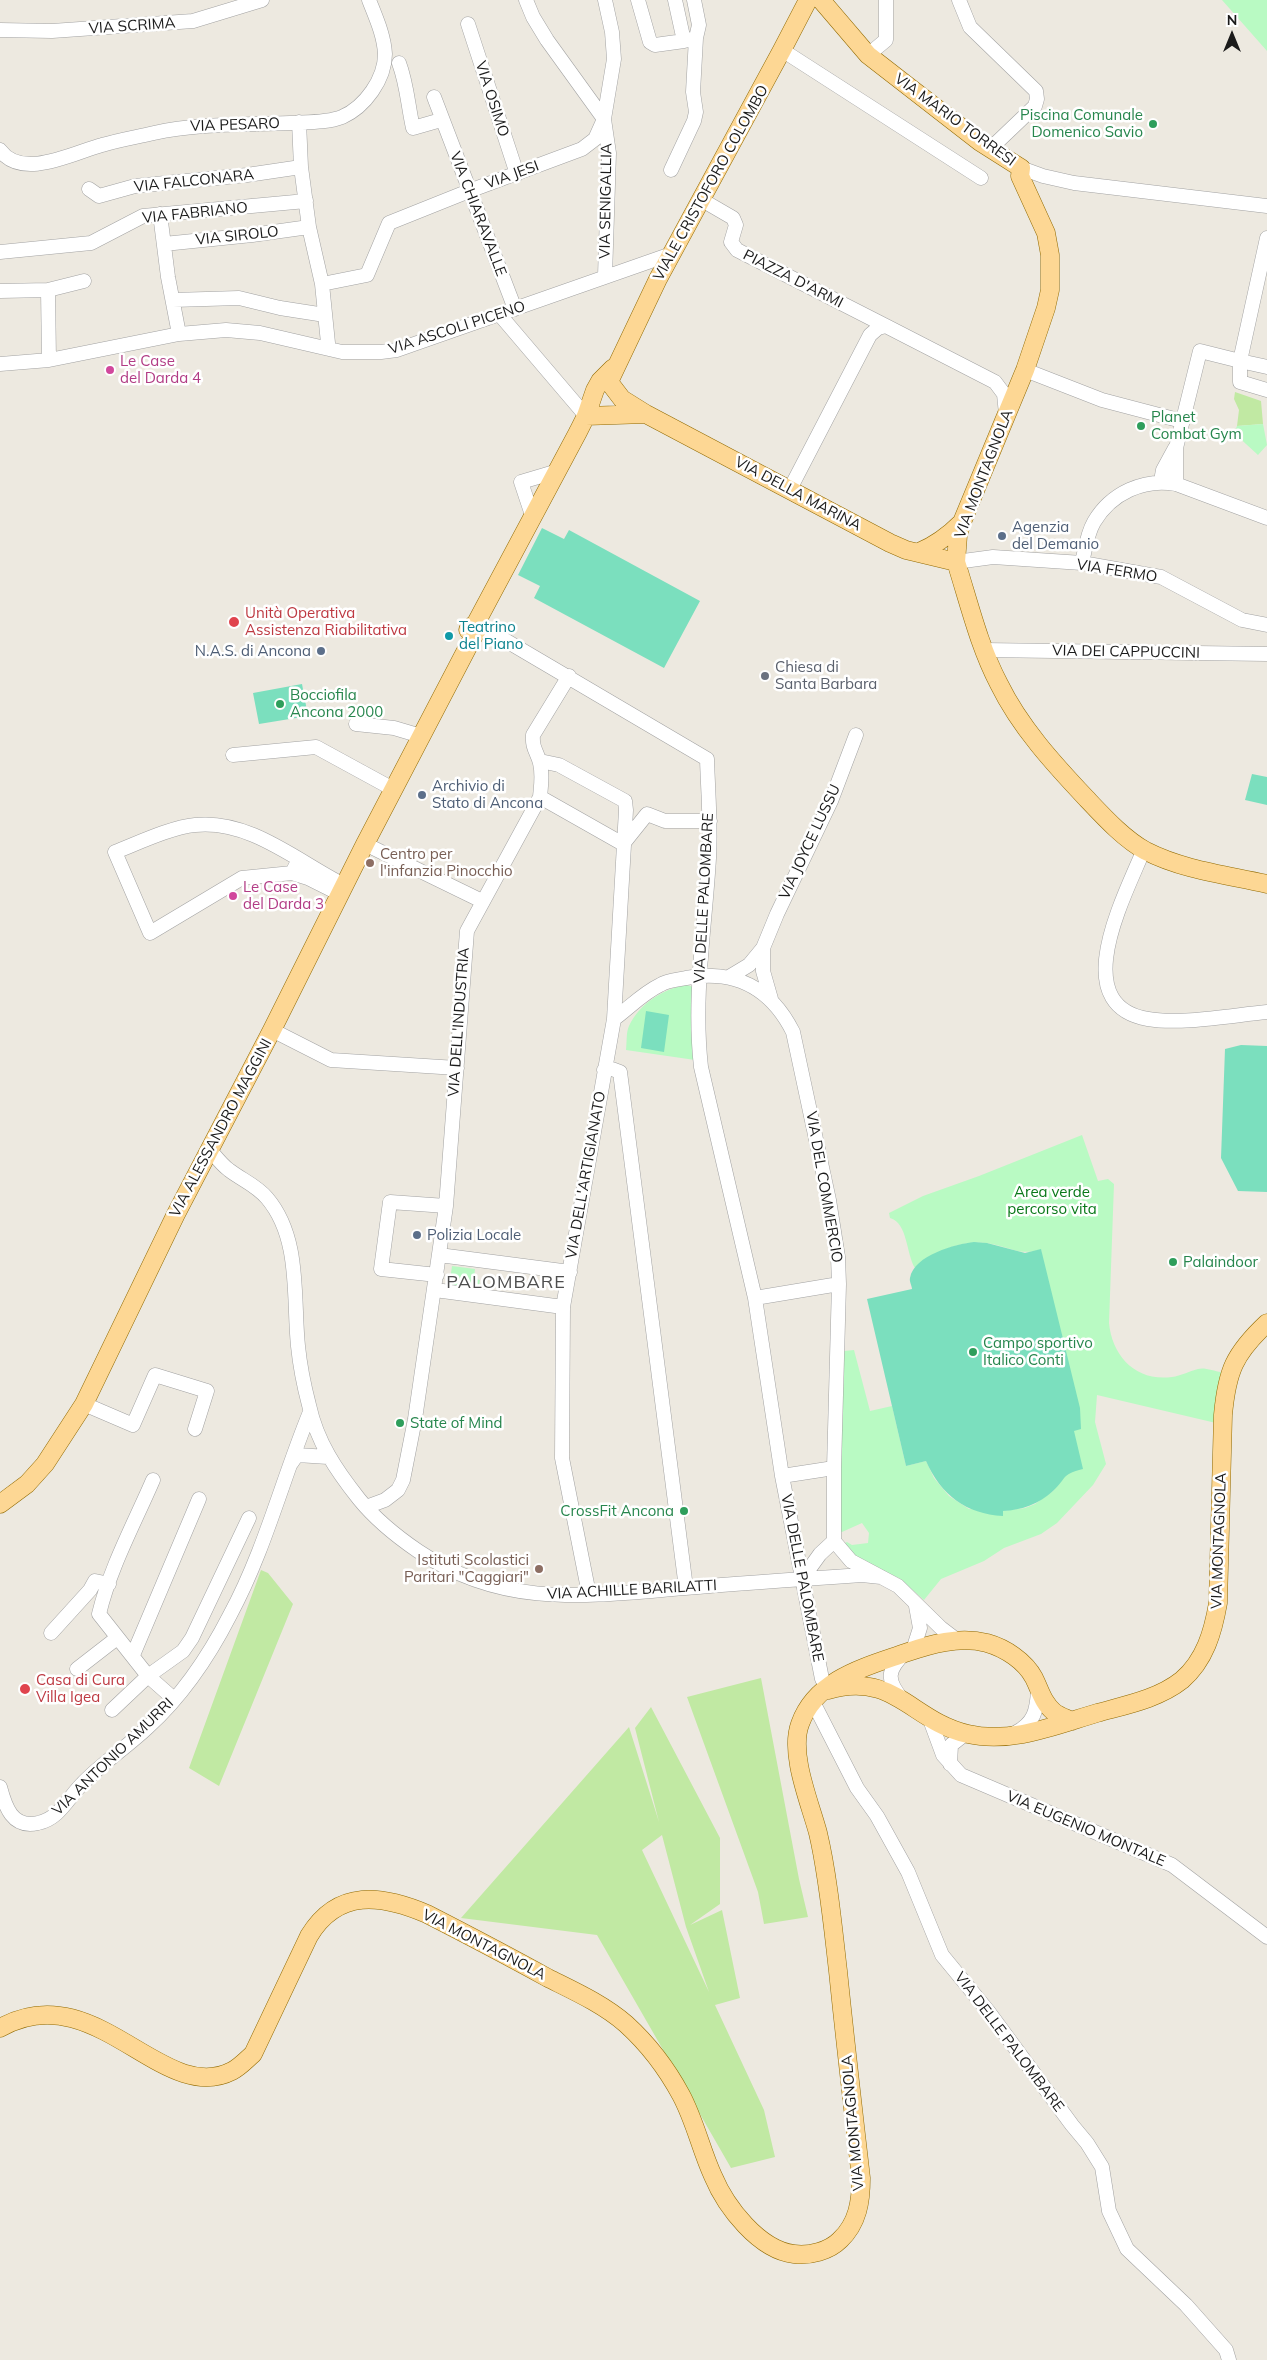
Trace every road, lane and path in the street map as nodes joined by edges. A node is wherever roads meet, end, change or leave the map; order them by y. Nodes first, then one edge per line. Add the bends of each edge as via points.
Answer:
1 (262, 0) edge
2 (369, 0) edge
3 (526, 0) edge
4 (605, 0) edge
5 (638, 0) edge
6 (675, 0) edge
7 (694, 0) edge
8 (808, 0) edge
9 (821, 0) edge
10 (886, 0) edge
11 (959, 0) edge
12 (468, 24) dead end
13 (0, 30) edge
14 (690, 39) junction
15 (782, 50) junction
16 (868, 55) junction
17 (399, 63) dead end
18 (434, 98) dead end
19 (604, 119) junction
20 (441, 120) junction
21 (299, 122) junction
22 (990, 149) junction
23 (0, 150) edge
24 (301, 167) junction
25 (1021, 168) junction
26 (671, 170) dead end
27 (516, 174) junction
28 (981, 178) dead end
29 (89, 189) dead end
30 (469, 190) junction
31 (702, 200) junction
32 (306, 201) junction
33 (1267, 206) edge
34 (160, 214) junction
35 (309, 227) junction
36 (1267, 238) edge
37 (164, 244) junction
38 (0, 252) edge
39 (671, 254) junction
40 (605, 276) junction
41 (84, 282) dead end
42 (322, 284) junction
43 (48, 290) junction
44 (0, 291) edge
45 (173, 300) junction
46 (515, 309) junction
47 (500, 314) junction
48 (325, 315) junction
49 (886, 326) junction
50 (1038, 333) junction
51 (179, 334) junction
52 (328, 343) dead end
53 (49, 360) junction
54 (1240, 361) junction
55 (0, 364) edge
56 (1267, 367) edge
57 (1025, 370) junction
58 (612, 374) junction
59 (995, 382) junction
60 (1267, 390) edge
61 (646, 414) junction
62 (1006, 414) junction
63 (586, 416) junction
64 (1182, 421) junction
65 (1176, 448) junction
66 (558, 471) junction
67 (1161, 481) junction
68 (1176, 484) junction
69 (790, 489) junction
70 (533, 518) junction
71 (1267, 518) edge
72 (962, 522) junction
73 (919, 552) junction
74 (956, 562) junction
75 (1082, 563) junction
76 (476, 623) junction
77 (1264, 623) edge
78 (984, 650) junction
79 (1267, 654) edge
80 (569, 676) junction
81 (356, 724) dead end
82 (856, 735) dead end
83 (421, 736) junction
84 (233, 755) dead end
85 (540, 761) junction
86 (393, 789) junction
87 (540, 797) junction
88 (625, 801) junction
89 (647, 814) junction
90 (710, 821) junction
91 (365, 844) junction
92 (623, 844) junction
93 (1144, 849) junction
94 (299, 860) junction
95 (292, 873) junction
96 (1267, 884) edge
97 (342, 890) junction
98 (482, 901) junction
99 (763, 948) junction
100 (749, 965) junction
101 (763, 971) junction
102 (700, 976) junction
103 (729, 977) junction
104 (749, 984) junction
105 (771, 999) junction
106 (1267, 1012) edge
107 (614, 1019) junction
108 (272, 1030) junction
109 (457, 1068) junction
110 (604, 1070) junction
111 (206, 1158) junction
112 (446, 1206) junction
113 (440, 1255) junction
114 (570, 1272) junction
115 (437, 1275) junction
116 (839, 1284) junction
117 (435, 1290) junction
118 (755, 1298) junction
119 (563, 1307) junction
120 (1267, 1323) edge
121 (84, 1404) junction
122 (310, 1412) junction
123 (194, 1429) dead end
124 (317, 1434) junction
125 (328, 1457) junction
126 (294, 1458) junction
127 (834, 1468) junction
128 (782, 1476) junction
129 (153, 1480) dead end
130 (199, 1499) dead end
131 (0, 1504) edge
132 (366, 1507) junction
133 (248, 1518) dead end
134 (834, 1541) junction
135 (820, 1554) junction
136 (798, 1560) junction
137 (881, 1577) junction
138 (802, 1579) junction
139 (686, 1588) junction
140 (106, 1590) junction
141 (589, 1594) junction
142 (916, 1606) junction
143 (51, 1633) dead end
144 (118, 1638) junction
145 (958, 1640) junction
146 (909, 1651) junction
147 (140, 1665) junction
148 (77, 1669) dead end
149 (1038, 1690) junction
150 (819, 1691) junction
151 (902, 1698) junction
152 (174, 1699) junction
153 (112, 1710) dead end
154 (928, 1717) junction
155 (1072, 1721) junction
156 (965, 1734) junction
157 (1010, 1736) junction
158 (950, 1764) junction
159 (0, 1787) edge
160 (1267, 1937) edge
161 (0, 2028) edge
162 (1229, 2360) edge

1 - 13 street, VIA SCRIMA via 193,21 60,31
2 - 21 street, VIA PESARO via 383,38 385,56 380,79 369,96 342,117
3 - 19 street, VIA SENIGALLIA via 547,40
4 - 19 street, VIA JESI via 614,46
5 - 14 street via 650,42 655,45
6 - 14 street
7 - 14 street via 699,25
8 - 15 main road, VIALE CRISTOFORO COLOMBO
9 - 16 main road, VIA MARIO TORRESI
10 - 16 street via 886,40
11 - 22 street via 970,27 1036,91 1034,106
12 - 27 street, VIA OSIMO
14 - 26 street via 696,112
15 - 28 street
15 - 31 main road, VIALE CRISTOFORO COLOMBO
16 - 22 main road, VIA MARIO TORRESI
17 - 20 street via 407,84 406,96 413,128
18 - 20 street, VIA CHIARAVALLE
19 - 27 street, VIA JESI via 595,139 582,149
19 - 40 street, VIA SENIGALLIA via 609,153
20 - 30 street, VIA CHIARAVALLE
21 - 23 street, VIA PESARO via 176,128 101,145 40,164 19,163
21 - 24 street
22 - 25 main road, VIA MARIO TORRESI
24 - 29 street, VIA FALCONARA via 135,186 99,196
24 - 32 street
25 - 33 street, VIA MARIO TORRESI via 1074,183
25 - 50 main road, VIA MONTAGNOLA via 1020,176 1046,233 1050,254 1050,290
27 - 30 street, VIA JESI
30 - 42 street, VIA JESI via 389,223 367,275
30 - 46 street, VIA CHIARAVALLE
31 - 39 main road, VIALE CRISTOFORO COLOMBO
31 - 49 street, PIAZZA D'ARMI via 733,218 736,225 732,242 737,250
32 - 34 street, VIA FABRIANO
32 - 35 street
34 - 37 street
34 - 38 street, VIA FABRIANO via 128,222 90,243
35 - 37 street, VIA SIROLO
35 - 42 street
36 - 54 street
37 - 45 street
39 - 40 street, VIA ASCOLI PICENO
39 - 58 main road, VIALE CRISTOFORO COLOMBO
40 - 46 street, VIA ASCOLI PICENO
41 - 43 street
42 - 48 street
43 - 44 street
43 - 53 street
45 - 48 street via 239,298
45 - 51 street
46 - 47 street, VIA ASCOLI PICENO
47 - 51 street, VIA ASCOLI PICENO via 397,350 381,352 326,350 245,331
47 - 63 street
48 - 52 street
49 - 59 street, PIAZZA D'ARMI
49 - 69 street via 870,335
50 - 57 main road, VIA MONTAGNOLA
50 - 59 street, VIA MONTAGNOLA via 1030,337 1015,378 1004,383
51 - 53 street, VIA ASCOLI PICENO
53 - 55 street, VIA ASCOLI PICENO
54 - 56 street
54 - 60 street via 1240,382
54 - 64 street via 1200,351
57 - 62 main road, VIA MONTAGNOLA
57 - 64 street via 1102,400
58 - 61 main road, VIA DELLA MARINA via 622,399
58 - 63 main road, VIALE CRISTOFORO COLOMBO via 600,381
59 - 62 street via 1004,394
61 - 63 main road, VIA DELLA MARINA
61 - 69 main road, VIA DELLA MARINA
62 - 72 main road, VIA MONTAGNOLA
63 - 66 main road, VIALE CRISTOFORO COLOMBO
64 - 65 street
65 - 67 street
65 - 68 street
66 - 70 main road, VIALE CRISTOFORO COLOMBO
66 - 70 street via 521,482
67 - 68 street
67 - 75 street via 1129,490 1108,504 1094,522
68 - 71 street
69 - 73 main road, VIA DELLA MARINA via 890,543
70 - 76 main road, VIALE CRISTOFORO COLOMBO
72 - 73 main road via 934,546
72 - 74 main road, VIA MONTAGNOLA
73 - 74 main road, VIA DELLA MARINA
74 - 75 street, VIA FERMO via 993,556
74 - 78 main road, VIA MONTAGNOLA
75 - 77 street, VIA FERMO via 1162,577 1242,620
76 - 80 street, VIA DELLE PALOMBARE
76 - 83 main road, VIA ALESSANDRO MAGGINI via 469,628 460,660
78 - 79 street, VIA DEI CAPPUCCINI
78 - 93 main road, VIA MONTAGNOLA via 998,683 1032,735 1102,815
80 - 85 street via 533,736 532,747
80 - 90 street, VIA DELLE PALOMBARE via 707,759
81 - 83 street via 394,728
82 - 99 street, VIA JOYCE LUSSU via 831,801
83 - 86 main road, VIA ALESSANDRO MAGGINI
84 - 86 street via 316,747
85 - 87 street
85 - 88 street via 559,765
86 - 91 main road, VIA ALESSANDRO MAGGINI
87 - 92 street
87 - 98 street, VIA DELL'INDUSTRIA
88 - 89 street
88 - 92 street, VIA DELL'ARTIGIANATO
89 - 90 street via 665,821
89 - 92 street
90 - 102 street, VIA DELLE PALOMBARE
91 - 97 main road, VIA ALESSANDRO MAGGINI
91 - 98 street
92 - 107 street, VIA DELL'ARTIGIANATO
93 - 96 main road, VIA MONTAGNOLA via 1178,863
93 - 106 street via 1107,945 1104,974 1114,999 1124,1009 1147,1019 1166,1021
94 - 95 street
94 - 95 street via 267,841 227,826 194,825 115,852 150,933 242,878
94 - 97 street
95 - 97 street
97 - 108 main road, VIA ALESSANDRO MAGGINI
98 - 109 street, VIA DELL'INDUSTRIA via 467,931 464,945
99 - 100 street, VIA JOYCE LUSSU
99 - 101 street, VIA JOYCE LUSSU
100 - 103 street, VIA JOYCE LUSSU
100 - 104 street
101 - 104 street
101 - 105 street, VIA JOYCE LUSSU
102 - 103 street, VIA DEL COMMERCIO
102 - 107 street, VIA DEL COMMERCIO via 659,985
102 - 118 street, VIA DELLE PALOMBARE via 698,1043 701,1067
103 - 104 street, VIA DEL COMMERCIO
104 - 105 street, VIA DEL COMMERCIO
105 - 116 street, VIA DEL COMMERCIO via 786,1017 801,1061 829,1200
107 - 110 street, VIA DELL'ARTIGIANATO
108 - 109 street via 331,1060
108 - 111 main road, VIA ALESSANDRO MAGGINI
109 - 112 street, VIA DELL'INDUSTRIA
110 - 114 street, VIA DELL'ARTIGIANATO
110 - 139 street via 620,1072
111 - 121 main road, VIA ALESSANDRO MAGGINI
111 - 122 street, VIA ACHILLE BARILATTI via 256,1187 268,1199 285,1229 290,1242 298,1345
112 - 113 street, VIA DELL'INDUSTRIA
112 - 115 street via 390,1202 381,1269
113 - 114 street
113 - 115 street, VIA DELL'INDUSTRIA
114 - 119 street, VIA DELL'ARTIGIANATO
115 - 117 street, VIA DELL'INDUSTRIA
116 - 118 street
116 - 127 street, VIA DEL COMMERCIO
117 - 119 street
117 - 132 street, VIA DELL'INDUSTRIA via 403,1480 398,1490 385,1500
118 - 128 street, VIA DELLE PALOMBARE
119 - 141 street, VIA DELL'ARTIGIANATO via 562,1458
120 - 155 main road, VIA MONTAGNOLA via 1246,1343 1233,1364 1226,1386 1218,1603 1207,1646 1182,1680 1163,1692
121 - 123 street via 133,1425 154,1375 207,1391
121 - 131 main road, VIA ALESSANDRO MAGGINI via 45,1464 27,1484
122 - 124 street, VIA ACHILLE BARILATTI
122 - 126 street, VIA ANTONIO AMURRI
124 - 125 street, VIA ACHILLE BARILATTI
124 - 126 street, VIA ANTONIO AMURRI via 306,1440
125 - 126 street
125 - 132 street, VIA ACHILLE BARILATTI
126 - 152 street, VIA ANTONIO AMURRI via 270,1528 241,1595 209,1654
127 - 128 street, VIA DELLE PALOMBARE
127 - 134 street, VIA DEL COMMERCIO
128 - 136 street, VIA DELLE PALOMBARE
129 - 140 street
130 - 147 street
132 - 141 street, VIA ACHILLE BARILATTI via 404,1542 444,1568 515,1591
133 - 147 street via 183,1651
134 - 135 street
134 - 137 street, VIA ACHILLE BARILATTI via 851,1561
135 - 136 street
135 - 138 street
136 - 138 street, VIA DELLE PALOMBARE
137 - 138 street, VIA ACHILLE BARILATTI
137 - 142 street, VIA ACHILLE BARILATTI via 898,1586
138 - 139 street, VIA ACHILLE BARILATTI
138 - 150 street, VIA DELLE PALOMBARE
139 - 141 street, VIA ACHILLE BARILATTI
140 - 143 street via 95,1581
140 - 144 street via 99,1614
142 - 145 street, VIA ACHILLE BARILATTI
142 - 146 street via 920,1628
144 - 147 street
144 - 148 street
145 - 146 main road
145 - 149 main road via 1001,1648 1015,1657 1034,1678
146 - 150 main road via 854,1671
146 - 151 street via 892,1667 890,1676 892,1686
147 - 152 street
147 - 153 street
149 - 155 main road via 1054,1712
149 - 157 street via 1034,1718
150 - 151 main road, VIA MONTAGNOLA via 868,1686
150 - 161 main road, VIA MONTAGNOLA via 799,1725 797,1752 818,1836 832,1927 861,2178 860,2200 850,2228 836,2244 815,2253 800,2255 775,2248 741,2221 714,2178 678,2091 660,2062 625,2023 598,2004 402,1904 383,1900 354,1901 326,1914 309,1936 253,2054 224,2074 213,2077 180,2072 89,2024 60,2014 30,2016
150 - 162 street, VIA DELLE PALOMBARE via 856,1788 877,1816 908,1872 942,1955 1087,2143 1102,2167 1109,2212 1126,2249 1186,2305 1226,2350
151 - 154 main road, VIA MONTAGNOLA
152 - 159 street, VIA ANTONIO AMURRI via 149,1727 82,1784 56,1815 38,1823 19,1822 4,1805
154 - 156 main road, VIA MONTAGNOLA
154 - 158 street, VIA EUGENIO MONTALE via 939,1748
155 - 157 main road, VIA MONTAGNOLA
156 - 157 main road, VIA MONTAGNOLA
156 - 158 street via 951,1745
158 - 160 street, VIA EUGENIO MONTALE via 968,1780 1172,1865

